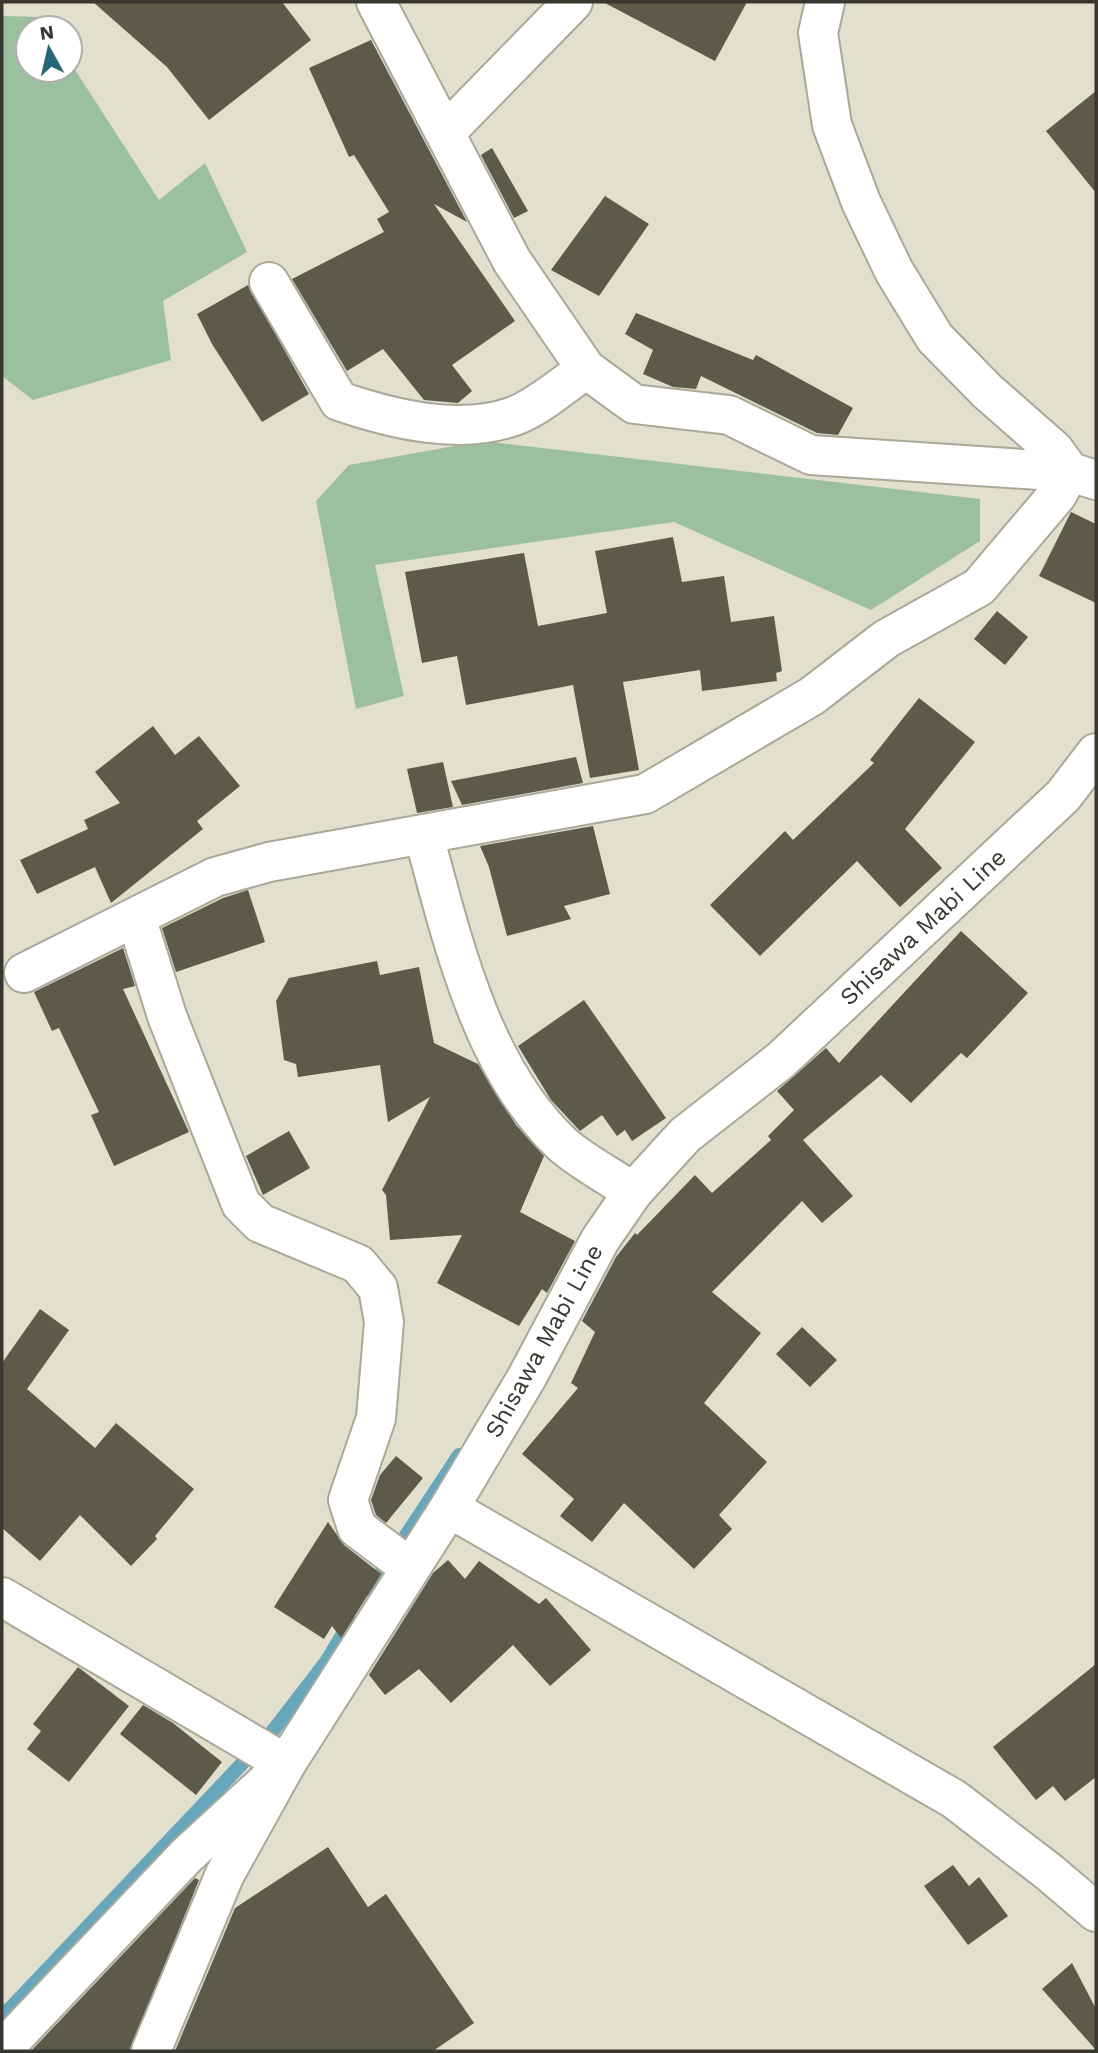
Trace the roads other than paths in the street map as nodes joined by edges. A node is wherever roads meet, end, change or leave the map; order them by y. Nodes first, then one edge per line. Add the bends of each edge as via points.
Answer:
1 (376, 2) edge
2 (573, 2) edge
3 (825, 2) edge
4 (445, 133) junction
5 (269, 282) dead end
6 (586, 369) junction
7 (1083, 476) edge
8 (1096, 753) edge
9 (425, 836) junction
10 (136, 917) junction
11 (24, 973) dead end
12 (633, 1192) junction
13 (449, 1508) junction
14 (398, 1560) junction
15 (2, 1597) edge
16 (269, 1753) junction
17 (1096, 1912) edge
18 (2, 2050) edge
19 (151, 2051) edge

1 - 4 street
2 - 4 street
3 - 7 street via 818,33 832,125 894,271 935,338
4 - 6 street via 512,261
5 - 6 street via 339,401 384,416 475,426 516,416
6 - 7 street via 634,404 729,415 811,455
7 - 9 street via 1057,495 979,587 886,639 811,696 645,794
8 - 12 street, Shisawa Mabi Line via 1053,805 781,1060 685,1135
9 - 10 street via 270,862 215,877
9 - 12 street via 462,974 518,1094 563,1144
10 - 11 street
10 - 14 street via 167,1016 241,1204 260,1223 358,1264 378,1288 384,1322 376,1418 348,1500 357,1528
12 - 13 street, Shisawa Mabi Line via 600,1240 527,1377
13 - 14 street, Shisawa Mabi Line
13 - 17 street via 954,1799
14 - 16 street, Shisawa Mabi Line
15 - 16 street
16 - 18 street via 187,1855
16 - 19 street, Shisawa Mabi Line via 225,1874

